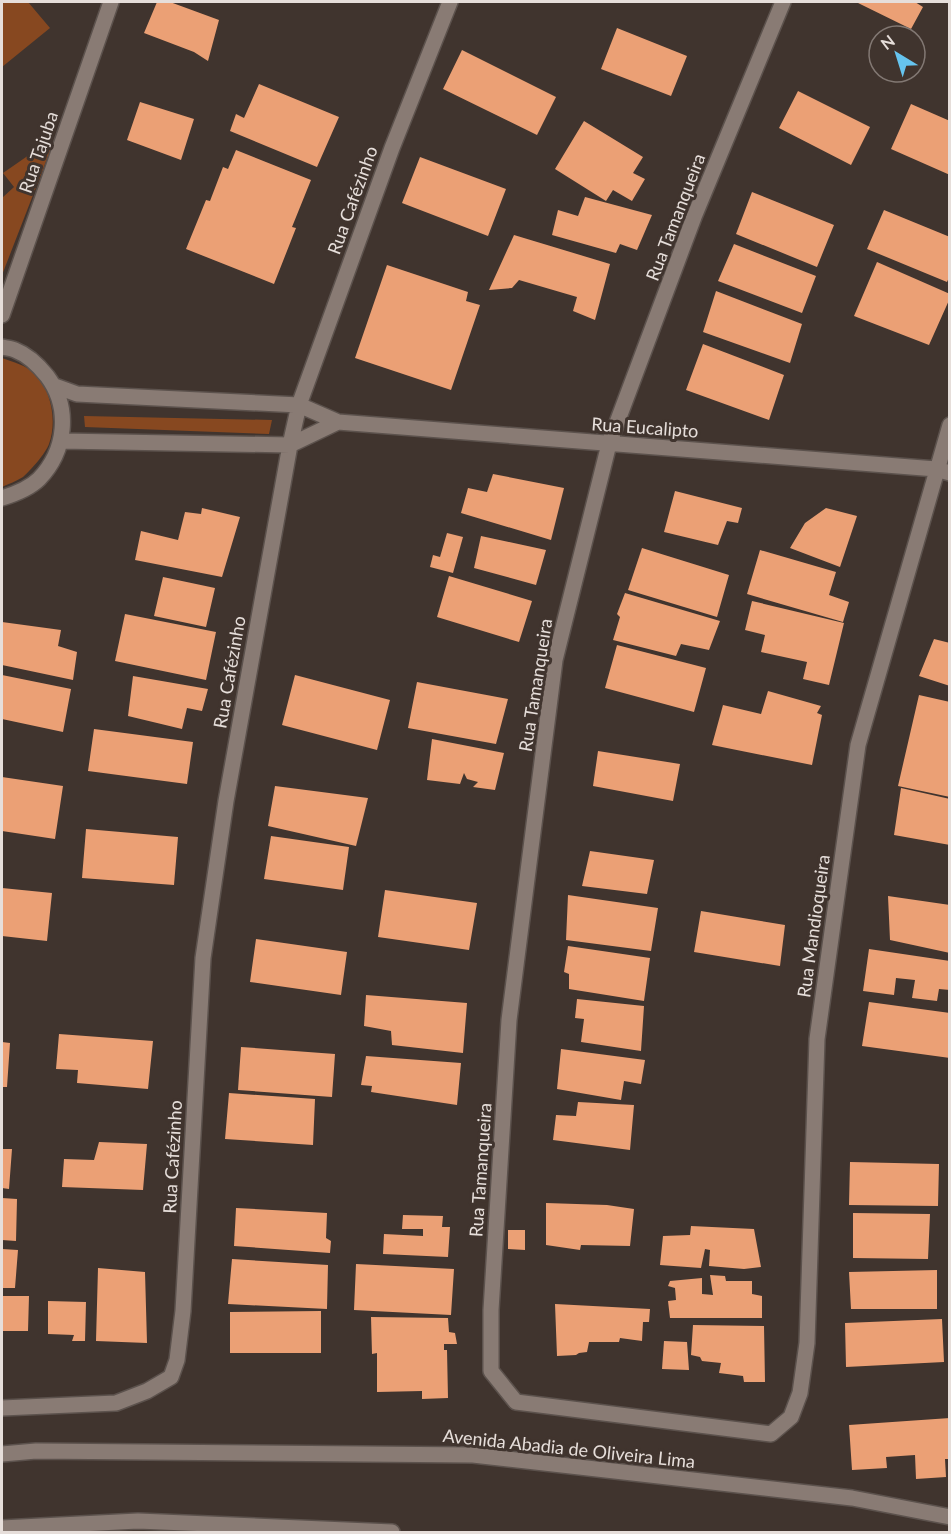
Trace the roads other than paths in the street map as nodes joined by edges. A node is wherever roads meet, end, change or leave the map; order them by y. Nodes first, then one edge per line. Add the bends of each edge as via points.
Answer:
1 (111, 2) edge
2 (450, 2) edge
3 (783, 2) edge
4 (2, 315) edge
5 (2, 347) edge
6 (55, 386) junction
7 (299, 405) junction
8 (338, 422) junction
9 (950, 425) edge
10 (61, 441) junction
11 (609, 444) junction
12 (290, 445) junction
13 (943, 471) edge
14 (2, 498) edge
15 (2, 1408) edge
16 (771, 1434) joint
17 (2, 1454) edge
18 (950, 1518) edge
19 (2, 1528) edge
20 (393, 1533) edge

1 - 4 street, Rua Tajuba
2 - 7 street, Rua Cafézinho via 392,148
3 - 11 street, Rua Tamanqueira via 694,217
5 - 6 street via 16,350 39,365
6 - 7 street via 77,394
6 - 10 street via 62,404
7 - 8 street, Rua Eucalipto
7 - 12 street, Rua Cafézinho
8 - 11 street, Rua Eucalipto
8 - 12 street
9 - 13 street, Rua Mandioqueira
10 - 12 street
10 - 14 street via 38,480
11 - 13 street, Rua Eucalipto
11 - 16 street, Rua Tamanqueira via 555,660 509,1020 491,1311 491,1371 516,1402
12 - 15 street, Rua Cafézinho via 225,801 203,958 177,1360 171,1377 116,1403
13 - 16 street, Rua Mandioqueira via 858,745 818,1039 807,1343 800,1393 791,1417
17 - 18 street, Avenida Abadia de Oliveira Lima via 36,1451 473,1455 852,1498
19 - 20 street via 138,1521

